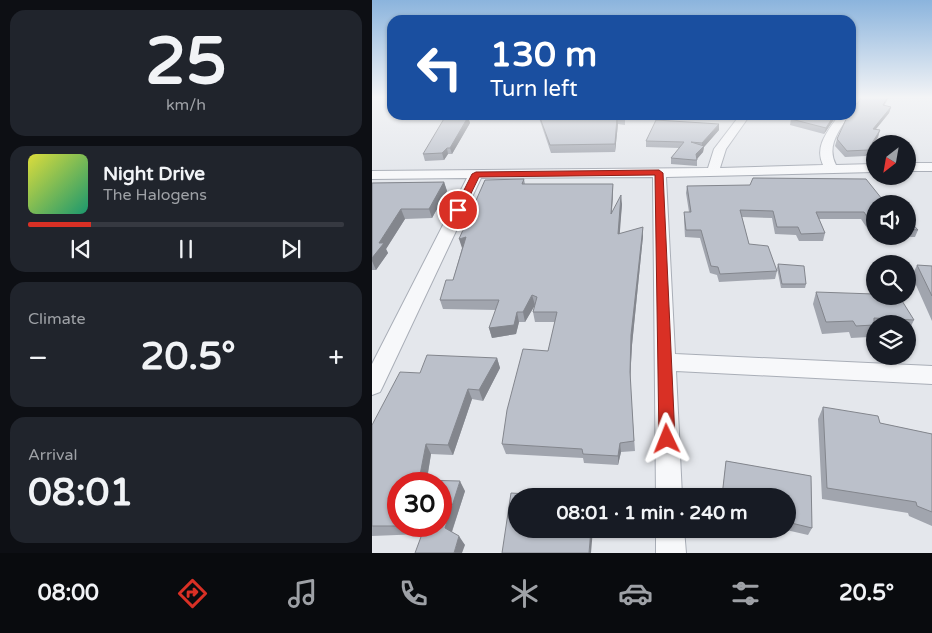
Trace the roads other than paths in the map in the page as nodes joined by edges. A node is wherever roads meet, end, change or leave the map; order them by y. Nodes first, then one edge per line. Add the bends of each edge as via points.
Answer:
1 (739, 123) edge
2 (838, 123) edge
3 (916, 167) edge
4 (932, 167) edge
5 (866, 168) edge
6 (831, 169) junction
7 (714, 171) junction
8 (659, 173) junction
9 (476, 174) junction
10 (372, 175) edge
11 (665, 362) junction
12 (932, 375) edge
13 (372, 386) edge
14 (669, 488) edge
15 (670, 538) edge
16 (671, 553) edge

1 - 7 street via 720,149
2 - 6 street via 825,154
3 - 4 street
5 - 6 street
6 - 7 street
7 - 8 street
8 - 9 street
8 - 11 street
9 - 10 street
9 - 13 street
11 - 12 street
11 - 14 street
15 - 16 street

